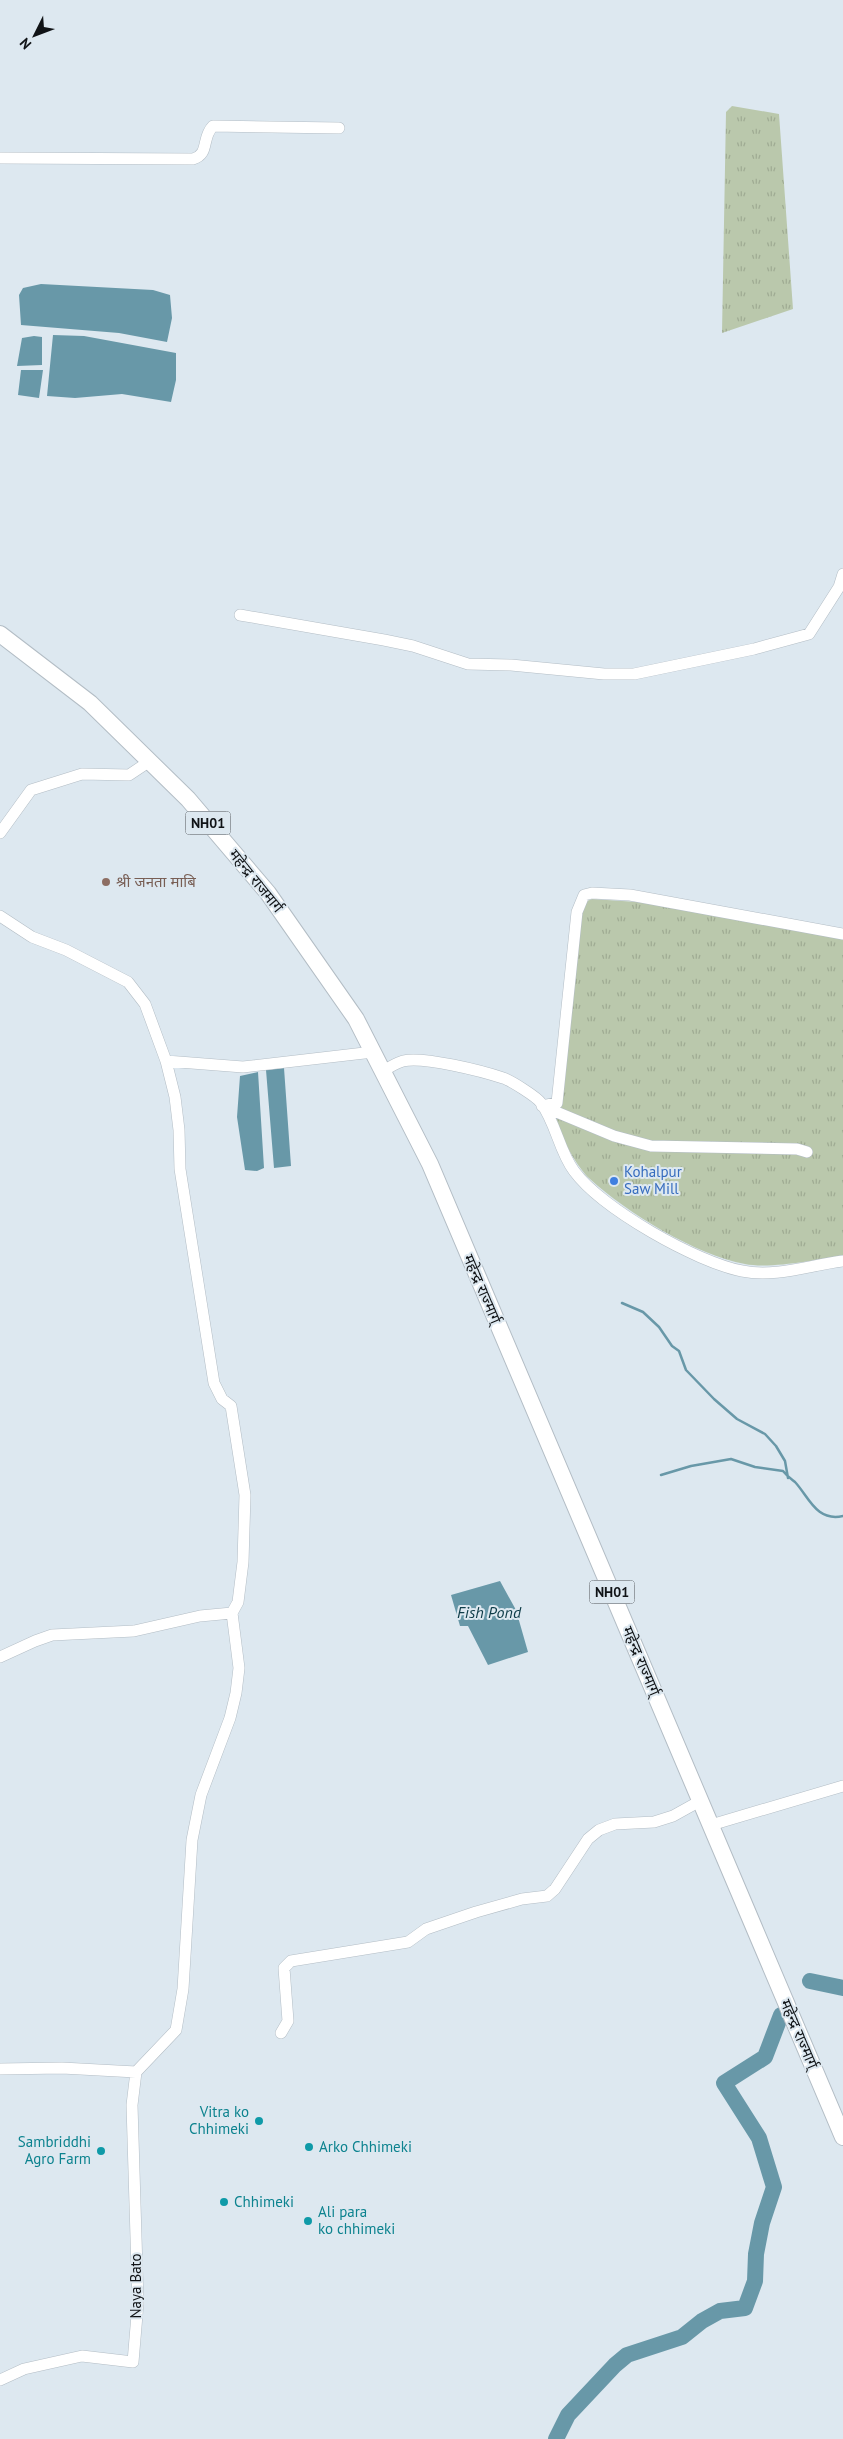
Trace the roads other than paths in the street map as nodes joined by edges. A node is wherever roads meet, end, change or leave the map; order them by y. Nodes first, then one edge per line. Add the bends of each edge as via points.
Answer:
1 (340, 128) dead end
2 (0, 158) edge
3 (843, 574) edge
4 (240, 615) dead end
5 (0, 634) edge
6 (150, 761) junction
7 (0, 833) edge
8 (0, 916) edge
9 (843, 934) edge
10 (373, 1052) junction
11 (166, 1061) junction
12 (382, 1070) junction
13 (542, 1106) junction
14 (806, 1152) dead end
15 (843, 1261) edge
16 (232, 1613) junction
17 (0, 1657) edge
18 (843, 1786) edge
19 (700, 1801) junction
20 (711, 1826) junction
21 (281, 2033) dead end
22 (0, 2069) edge
23 (136, 2072) junction
24 (843, 2137) edge
25 (0, 2380) edge

1 - 2 street via 213,126 206,132 200,157 193,159
3 - 4 street via 839,587 809,634 634,674 468,664 403,644
5 - 6 highway, महेन्द्र राजमार्ग / NH01 via 90,703
6 - 7 street via 128,775 82,774 31,790
6 - 10 highway, महेन्द्र राजमार्ग / NH01 via 188,799 268,893 356,1020
8 - 11 street via 32,936 128,982 145,1004
9 - 13 street via 630,896 584,895 577,912 557,1103
10 - 11 street via 243,1067
10 - 12 highway, महेन्द्र राज्मार्ग् / NH01
11 - 16 street via 175,1098 180,1169 210,1364 214,1384 222,1399 231,1406 245,1495 243,1562 238,1602
12 - 13 street via 403,1061 428,1061 505,1078 541,1102
12 - 19 highway, महेन्द्र राज्मार्ग् / NH01 via 430,1164
13 - 14 street via 614,1136 651,1146
13 - 15 street via 574,1171 615,1208 674,1244 741,1271 763,1273
16 - 17 street via 200,1616 134,1631 52,1635
16 - 23 street via 238,1661 236,1693 201,1795 192,1840 182,1989 176,2030
18 - 20 street
19 - 20 highway, महेन्द्र राज्मार्ग् / NH01
19 - 21 street via 654,1822 615,1824 599,1830 588,1839 547,1896 522,1899 476,1912 426,1929 408,1942 292,1961 284,1968 288,2021
20 - 24 highway, महेन्द्र राज्मार्ग् / NH01
22 - 23 street
23 - 25 street, Naya Bato via 132,2105 138,2303 133,2362 82,2356 24,2370

